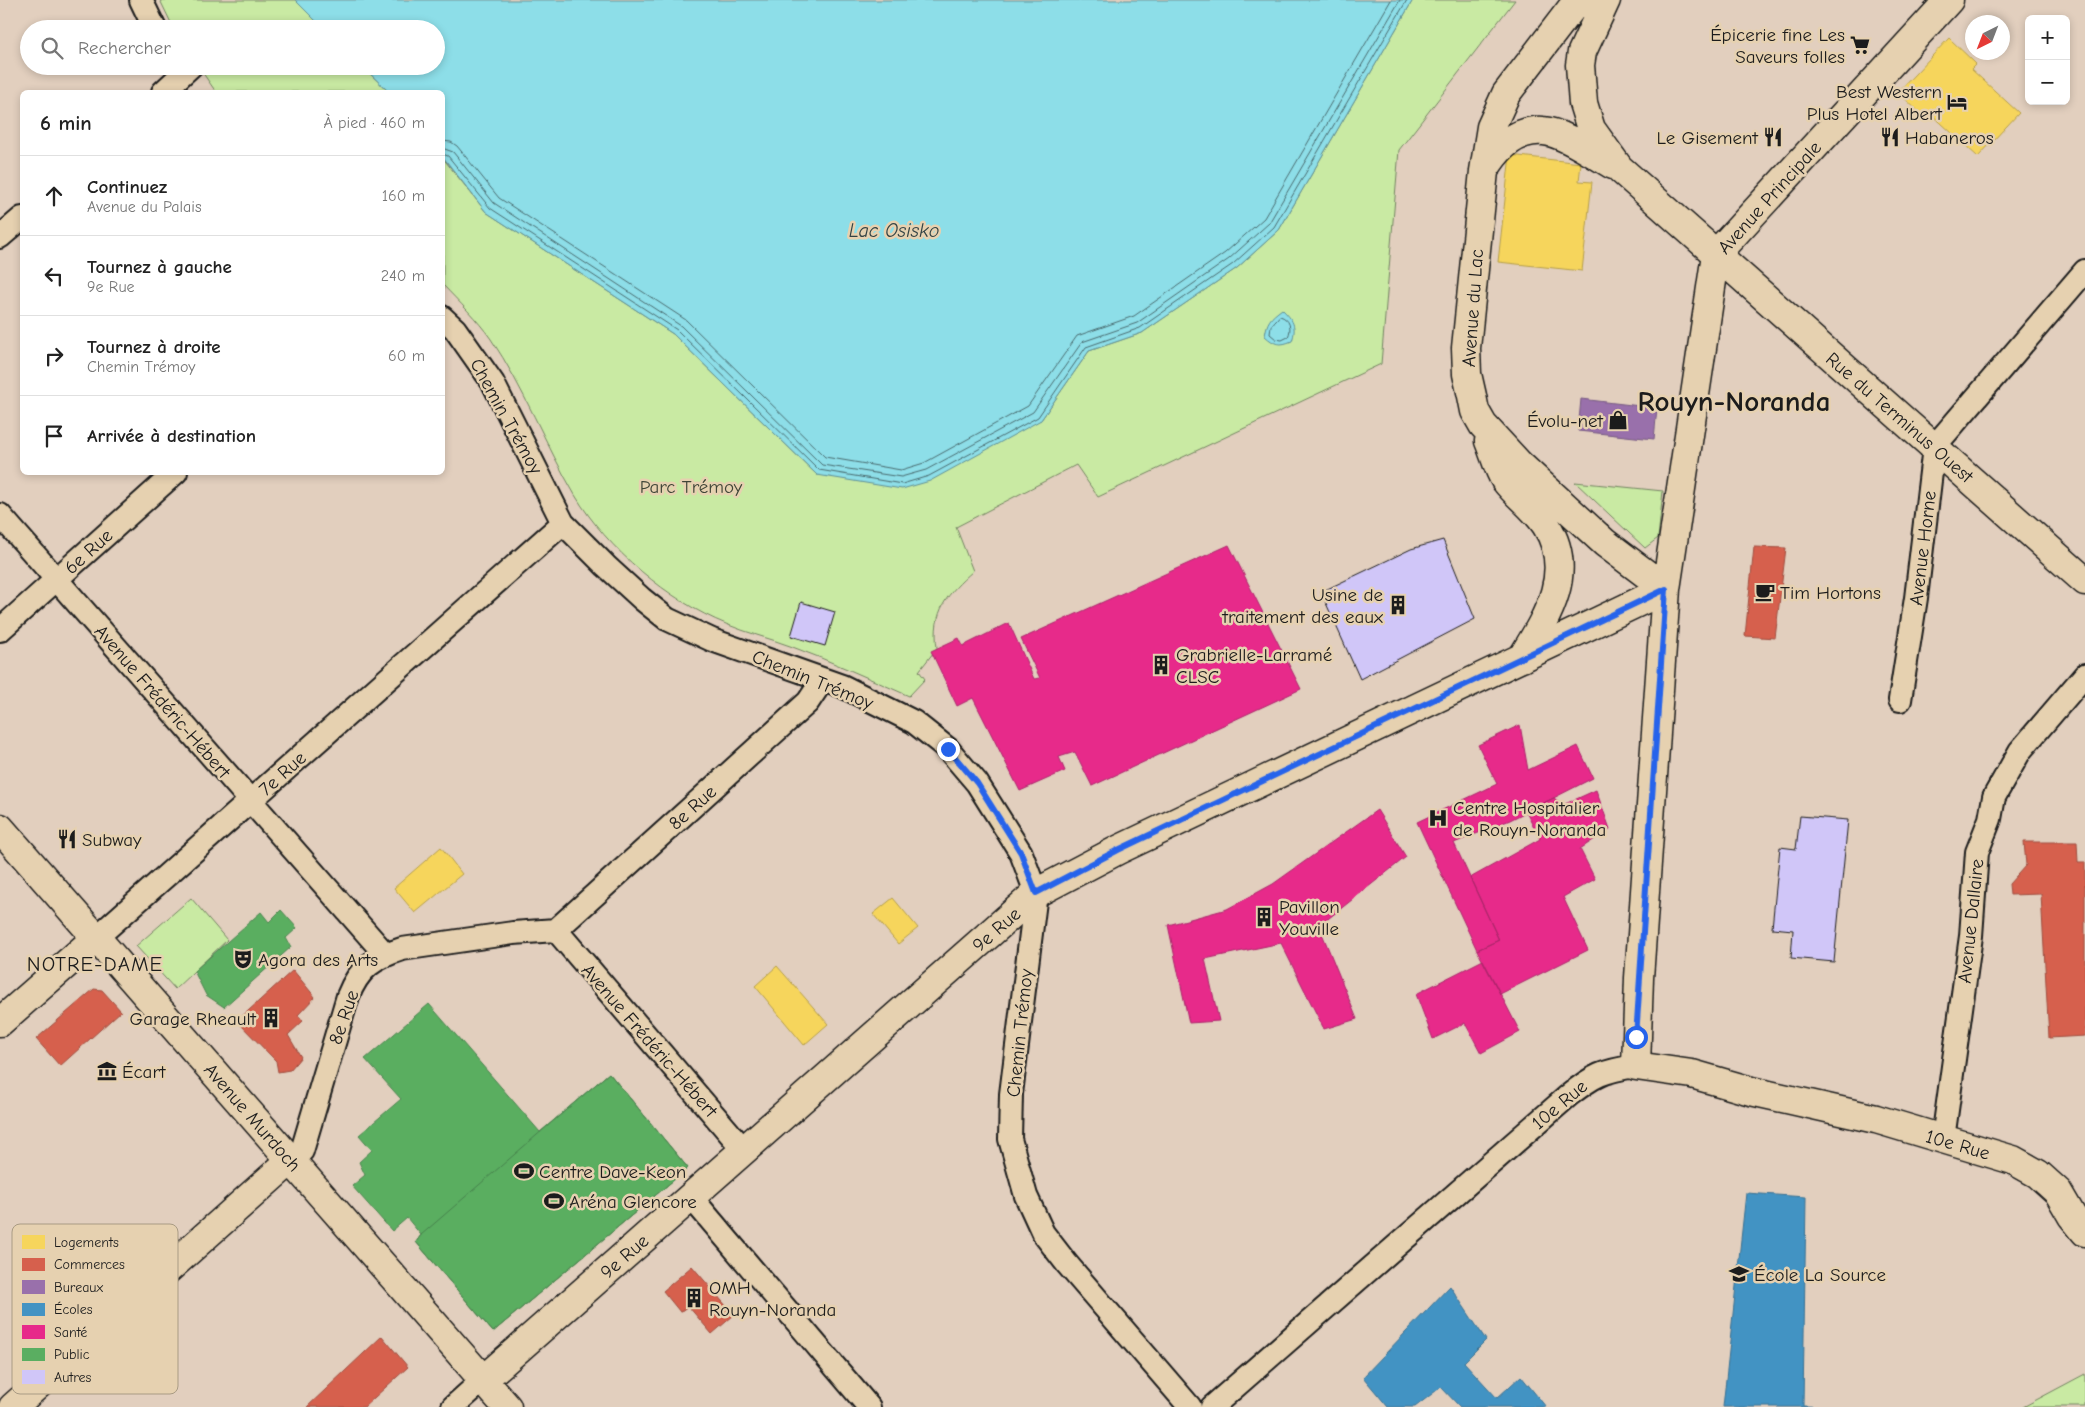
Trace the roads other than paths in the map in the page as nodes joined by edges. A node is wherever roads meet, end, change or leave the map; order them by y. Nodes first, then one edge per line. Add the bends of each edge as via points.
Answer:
1 (141, 0) edge
2 (1578, 0) edge
3 (1606, 0) edge
4 (1949, 0) edge
5 (150, 20) edge
6 (184, 76) edge
7 (166, 90) edge
8 (1618, 168) junction
9 (1484, 171) junction
10 (20, 220) edge
11 (0, 237) edge
12 (1716, 254) junction
13 (2085, 271) edge
14 (445, 319) edge
15 (1483, 426) junction
16 (1934, 447) junction
17 (173, 475) edge
18 (0, 516) edge
19 (564, 523) junction
20 (56, 580) junction
21 (2085, 581) edge
22 (1666, 589) junction
23 (0, 630) edge
24 (1522, 658) junction
25 (2085, 675) edge
26 (822, 681) junction
27 (1900, 700) dead end
28 (250, 801) junction
29 (0, 828) edge
30 (1036, 893) junction
31 (556, 930) junction
32 (96, 938) junction
33 (385, 954) junction
34 (0, 1022) edge
35 (1636, 1066) junction
36 (1943, 1139) junction
37 (744, 1150) junction
38 (291, 1160) junction
39 (691, 1197) junction
40 (2085, 1232) edge
41 (178, 1260) edge
42 (483, 1380) junction
43 (28, 1394) edge
44 (13, 1407) edge
45 (453, 1407) edge
46 (507, 1407) edge
47 (869, 1407) edge
48 (1190, 1407) edge
49 (1212, 1407) edge

1 - 5 street
2 - 9 street, Avenue du Lac via 1506,94 1491,126
3 - 8 street via 1582,52 1580,65 1583,103 1591,129
4 - 12 street, Avenue Principale
6 - 7 street
8 - 9 street via 1563,137 1543,131 1504,143
8 - 12 street, Rue du Terminus Ouest
9 - 15 street, Avenue du Lac via 1466,348 1467,374 1475,411
10 - 11 street
12 - 16 street, Rue du Terminus Ouest
12 - 22 street, Avenue Principale
13 - 16 street
14 - 19 street, Chemin Trémoy via 493,383
15 - 22 street, Avenue du Lac via 1519,464 1605,543
15 - 24 street via 1504,479 1546,525 1559,556 1555,594 1545,620
16 - 21 street, Rue du Terminus Ouest
16 - 27 street, Avenue Horne
17 - 20 street, 6e Rue
18 - 20 street, Avenue Frédéric-Hébert
19 - 26 street, Chemin Trémoy via 606,566 667,619 712,640
19 - 28 street, 7e Rue
20 - 23 street, 6e Rue
20 - 28 street, Avenue Frédéric-Hébert
22 - 24 street, 9e Rue
22 - 35 street, Avenue Principale via 1639,978
24 - 30 street, 9e Rue via 1118,850
25 - 36 street, Avenue Dallaire via 2020,751 1994,797 1990,819 1977,852 1970,936
26 - 30 street, Chemin Trémoy via 842,686 914,722 948,749 977,783 1021,853
26 - 31 street, 8e Rue via 808,702
28 - 32 street, 7e Rue
28 - 33 street, Avenue Frédéric-Hébert
29 - 32 street, Avenue Murdoch
30 - 37 street, 9e Rue
30 - 48 street, Chemin Trémoy via 1011,1094 1010,1139 1017,1169 1043,1233
31 - 33 street, 8e Rue via 513,933
31 - 37 street, Avenue Frédéric-Hébert
32 - 34 street, 7e Rue
32 - 38 street, Avenue Murdoch
33 - 38 street, 8e Rue via 366,966 353,985 305,1144
35 - 36 street, 10e Rue via 1692,1074 1876,1119
35 - 49 street, 10e Rue via 1591,1077
36 - 40 street, 10e Rue via 2013,1160 2038,1174 2058,1192
37 - 39 street, 9e Rue
38 - 41 street, 8e Rue
38 - 42 street, Avenue Murdoch
39 - 42 street, 9e Rue
39 - 47 street
42 - 45 street, 9e Rue
42 - 46 street, Avenue Murdoch
43 - 44 street, 8e Rue

